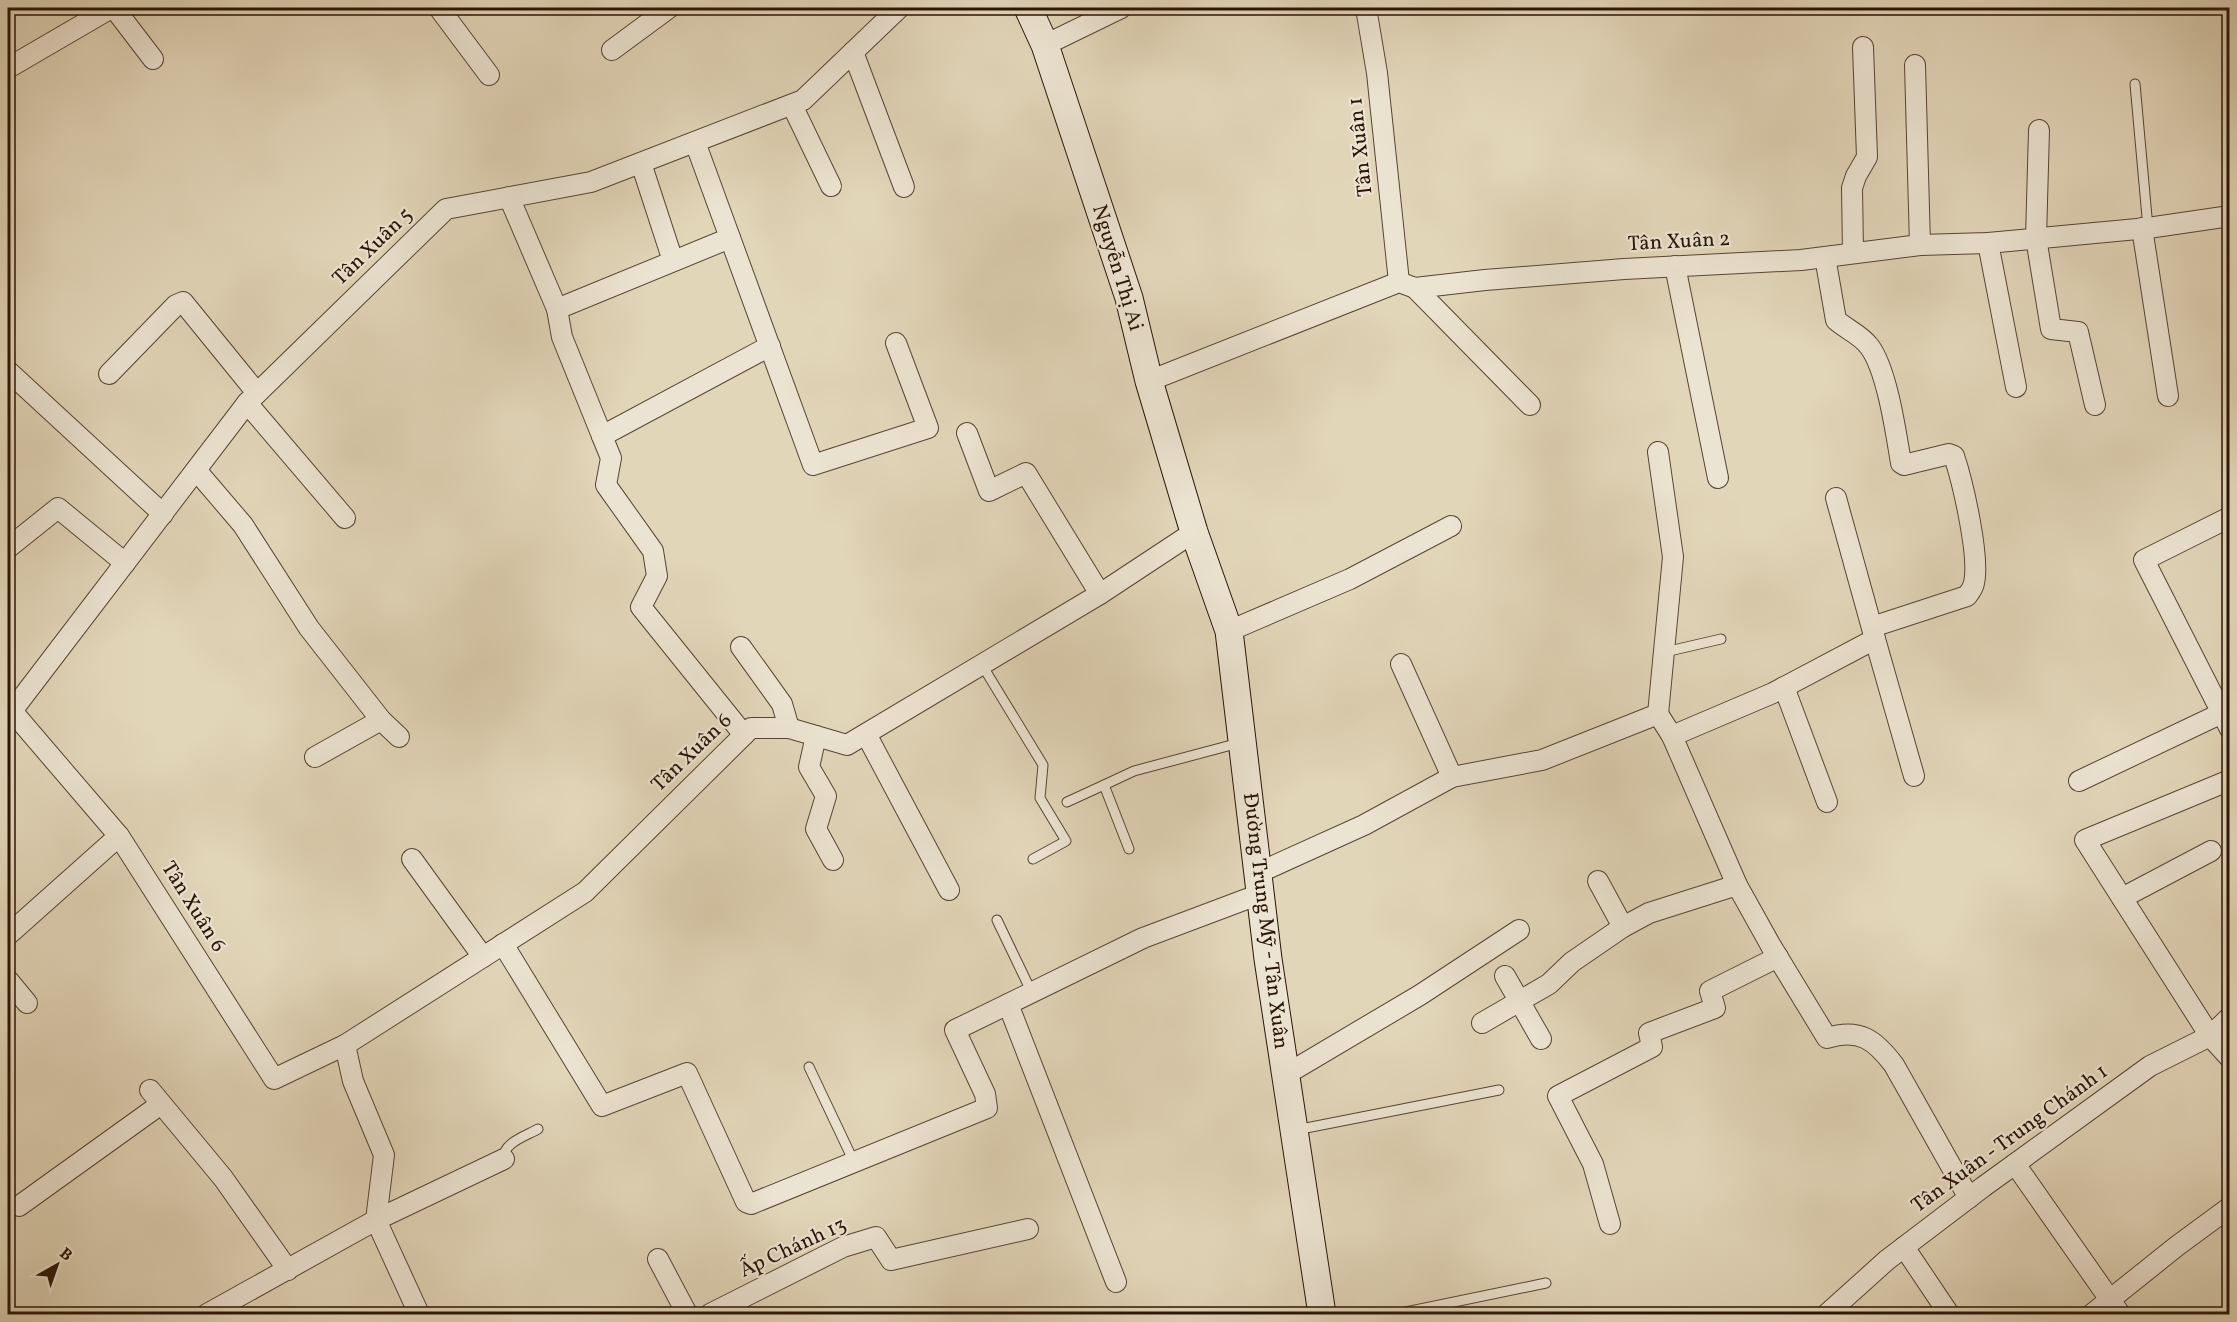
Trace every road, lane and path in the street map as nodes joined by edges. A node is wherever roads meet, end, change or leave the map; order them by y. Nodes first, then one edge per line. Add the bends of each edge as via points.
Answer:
1 (113, 8) edge
2 (439, 8) edge
3 (669, 8) edge
4 (899, 8) edge
5 (1028, 8) edge
6 (1121, 8) edge
7 (1366, 8) edge
8 (1045, 45) junction
9 (1863, 47) dead end
10 (612, 50) dead end
11 (853, 52) junction
12 (153, 58) dead end
13 (1915, 65) dead end
14 (8, 68) edge
15 (489, 75) dead end
16 (2135, 84) dead end
17 (792, 105) junction
18 (2039, 130) dead end
19 (695, 142) junction
20 (641, 163) junction
21 (831, 186) dead end
22 (904, 187) dead end
23 (509, 197) junction
24 (2229, 216) edge
25 (2145, 228) junction
26 (730, 238) junction
27 (2036, 238) junction
28 (1988, 243) junction
29 (1920, 245) junction
30 (1853, 252) junction
31 (1825, 257) junction
32 (673, 261) junction
33 (1675, 266) junction
34 (1407, 285) junction
35 (557, 309) junction
36 (896, 343) dead end
37 (770, 346) junction
38 (8, 371) edge
39 (109, 374) dead end
40 (1149, 381) junction
41 (2016, 387) dead end
42 (2168, 396) dead end
43 (252, 398) junction
44 (1530, 405) dead end
45 (2095, 405) dead end
46 (966, 433) dead end
47 (602, 436) junction
48 (1658, 452) dead end
49 (196, 470) junction
50 (1718, 478) dead end
51 (1836, 498) dead end
52 (163, 514) junction
53 (2229, 517) edge
54 (345, 518) dead end
55 (1451, 526) dead end
56 (1194, 532) junction
57 (8, 548) edge
58 (125, 563) junction
59 (1100, 594) junction
60 (1229, 631) junction
61 (1874, 633) junction
62 (1720, 639) dead end
63 (741, 647) dead end
64 (1665, 652) junction
65 (1401, 664) dead end
66 (982, 665) junction
67 (1784, 687) junction
68 (10, 711) edge
69 (1658, 714) junction
70 (381, 720) junction
71 (2226, 721) edge
72 (789, 728) junction
73 (866, 734) junction
74 (744, 735) junction
75 (816, 736) junction
76 (1672, 736) junction
77 (399, 737) dead end
78 (1242, 742) junction
79 (315, 758) dead end
80 (1914, 776) dead end
81 (1452, 777) junction
82 (2229, 780) edge
83 (2079, 781) dead end
84 (1104, 785) junction
85 (1067, 802) dead end
86 (1827, 802) dead end
87 (119, 836) junction
88 (1129, 849) dead end
89 (2211, 851) dead end
90 (412, 859) dead end
91 (1033, 859) dead end
92 (833, 860) dead end
93 (1598, 881) dead end
94 (1259, 883) junction
95 (1737, 885) junction
96 (949, 890) dead end
97 (2122, 898) junction
98 (997, 920) dead end
99 (1623, 927) junction
100 (1519, 930) dead end
101 (8, 935) edge
102 (503, 944) junction
103 (483, 957) junction
104 (1778, 957) junction
105 (1505, 975) dead end
106 (8, 980) edge
107 (1032, 993) junction
108 (1520, 1001) junction
109 (27, 1003) dead end
110 (1008, 1004) junction
111 (2229, 1017) edge
112 (1482, 1023) dead end
113 (2210, 1036) junction
114 (1541, 1039) dead end
115 (345, 1045) junction
116 (2229, 1058) edge
117 (809, 1067) dead end
118 (1285, 1075) junction
119 (1499, 1090) dead end
120 (538, 1129) dead end
121 (1294, 1130) junction
122 (504, 1160) joint
123 (854, 1162) junction
124 (2015, 1164) junction
125 (1968, 1198) junction
126 (19, 1206) dead end
127 (2229, 1206) edge
128 (376, 1220) junction
129 (1610, 1224) dead end
130 (1028, 1229) dead end
131 (1904, 1247) junction
132 (658, 1259) dead end
133 (288, 1270) junction
134 (1116, 1282) dead end
135 (1546, 1283) dead end
136 (2115, 1307) edge
137 (207, 1314) edge
138 (419, 1314) edge
139 (687, 1314) edge
140 (710, 1314) edge
141 (1322, 1314) edge
142 (1396, 1314) edge
143 (1827, 1314) edge
144 (1949, 1314) edge
145 (2092, 1314) edge

1 - 12 street
1 - 14 street
2 - 15 street
3 - 10 street
4 - 11 street, Tân Xuân 5
5 - 8 street, Nguyễn Thị Ai
6 - 8 street
7 - 34 street, Tân Xuân 1
8 - 40 street, Nguyễn Thị Ai via 1129,298
9 - 30 street via 1867,157 1852,188
11 - 17 street, Tân Xuân 5 via 803,100
11 - 22 street
13 - 29 street
16 - 25 lane
17 - 19 street, Tân Xuân 5
17 - 21 street
18 - 27 street
19 - 20 street, Tân Xuân 5
19 - 26 street
20 - 23 street, Tân Xuân 5 via 591,182
20 - 32 street
23 - 35 street
23 - 43 street, Tân Xuân 5 via 446,209
24 - 25 street, Tân Xuân 2
25 - 27 street, Tân Xuân 2
25 - 42 street
26 - 32 street
26 - 37 street
27 - 28 street, Tân Xuân 2
27 - 45 street via 2051,329 2078,332
28 - 29 street, Tân Xuân 2
28 - 41 street
29 - 30 street, Tân Xuân 2
30 - 31 street, Tân Xuân 2
31 - 33 street, Tân Xuân 2
31 - 61 street via 1836,320 1864,340 1875,357 1890,404 1901,463 1954,456 1974,542 1974,585 1967,596
32 - 35 street
33 - 34 street, Tân Xuân 2
33 - 50 street
34 - 40 street, Tân Xuân 2
34 - 44 street
35 - 47 street via 562,337
36 - 37 street via 928,428 813,465
37 - 47 street
38 - 52 street
39 - 43 street via 183,302
40 - 56 street, Nguyễn Thị Ai
43 - 49 street, Tân Xuân 5
43 - 54 street
46 - 59 street via 989,491 1026,473
47 - 74 street via 611,458 606,486 654,551 657,576 641,608
48 - 64 street via 1673,557
49 - 52 street, Tân Xuân 5
49 - 70 street via 243,525 309,628
51 - 61 street
52 - 58 street, Tân Xuân 5
53 - 71 street via 2144,560
55 - 60 street via 1350,579
56 - 59 street, Tân Xuân 6
56 - 60 street, Đường Trung Mỹ - Tân Xuân
57 - 58 street via 58,508
58 - 68 street, Tân Xuân 5
59 - 66 street, Tân Xuân 6
60 - 78 street, Đường Trung Mỹ - Tân Xuân
61 - 67 street
61 - 80 street
62 - 64 lane
63 - 72 street via 782,704
64 - 69 street
65 - 81 street
66 - 73 street, Tân Xuân 6
66 - 91 lane via 1043,765 1040,798 1066,841
67 - 76 street
67 - 86 street
68 - 87 street, Tân Xuân 6
69 - 76 street
69 - 81 street via 1542,760
70 - 77 street
70 - 79 street
71 - 83 street
72 - 74 street, Tân Xuân 6 via 751,728
72 - 75 street, Tân Xuân 6
73 - 75 street, Tân Xuân 6 via 847,745
73 - 96 street
74 - 102 street, Tân Xuân 6 via 585,892
75 - 92 street via 809,767 826,796 816,829
76 - 95 street
78 - 84 lane via 1134,771
78 - 94 street, Đường Trung Mỹ - Tân Xuân
81 - 94 street
82 - 97 street via 2085,840
84 - 85 lane
84 - 88 lane
87 - 101 street
87 - 115 street, Tân Xuân 6 via 274,1079
89 - 97 street
90 - 103 street
93 - 99 street
94 - 107 street
94 - 118 street, Đường Trung Mỹ - Tân Xuân
95 - 99 street via 1649,913
95 - 104 street
97 - 113 street
98 - 107 lane
99 - 108 street via 1572,962 1549,984
100 - 118 street via 1420,995
102 - 103 street, Tân Xuân 6
102 - 123 street via 602,1106 687,1074 748,1204
103 - 115 street, Tân Xuân 6
104 - 125 street via 1827,1038 1845,1032 1880,1046
104 - 129 street via 1710,991 1715,1008 1649,1033 1652,1047 1558,1096 1593,1164
105 - 108 street
106 - 109 street
107 - 110 street
108 - 112 street
108 - 114 street
110 - 123 street via 955,1030 985,1094 987,1108
110 - 134 street
111 - 113 street, Tân Xuân - Trung Chánh 1
113 - 116 street
113 - 124 street, Tân Xuân - Trung Chánh 1 via 2150,1066
115 - 128 street via 353,1081 384,1155
117 - 123 lane
118 - 121 street, Đường Trung Mỹ - Tân Xuân
119 - 121 lane
120 - 122 lane via 512,1144 503,1155
121 - 141 street, Đường Trung Mỹ - Tân Xuân
122 - 128 street
124 - 125 street, Tân Xuân - Trung Chánh 1
124 - 136 street
125 - 131 street, Tân Xuân - Trung Chánh 1
126 - 133 street via 155,1097 223,1178
127 - 136 street via 2177,1246
128 - 133 street
128 - 138 street
130 - 140 street, Ấp Chánh 13 via 891,1260 876,1237 843,1247
131 - 143 street, Tân Xuân - Trung Chánh 1
131 - 144 street
132 - 139 street
133 - 137 street
135 - 142 lane
136 - 145 street

